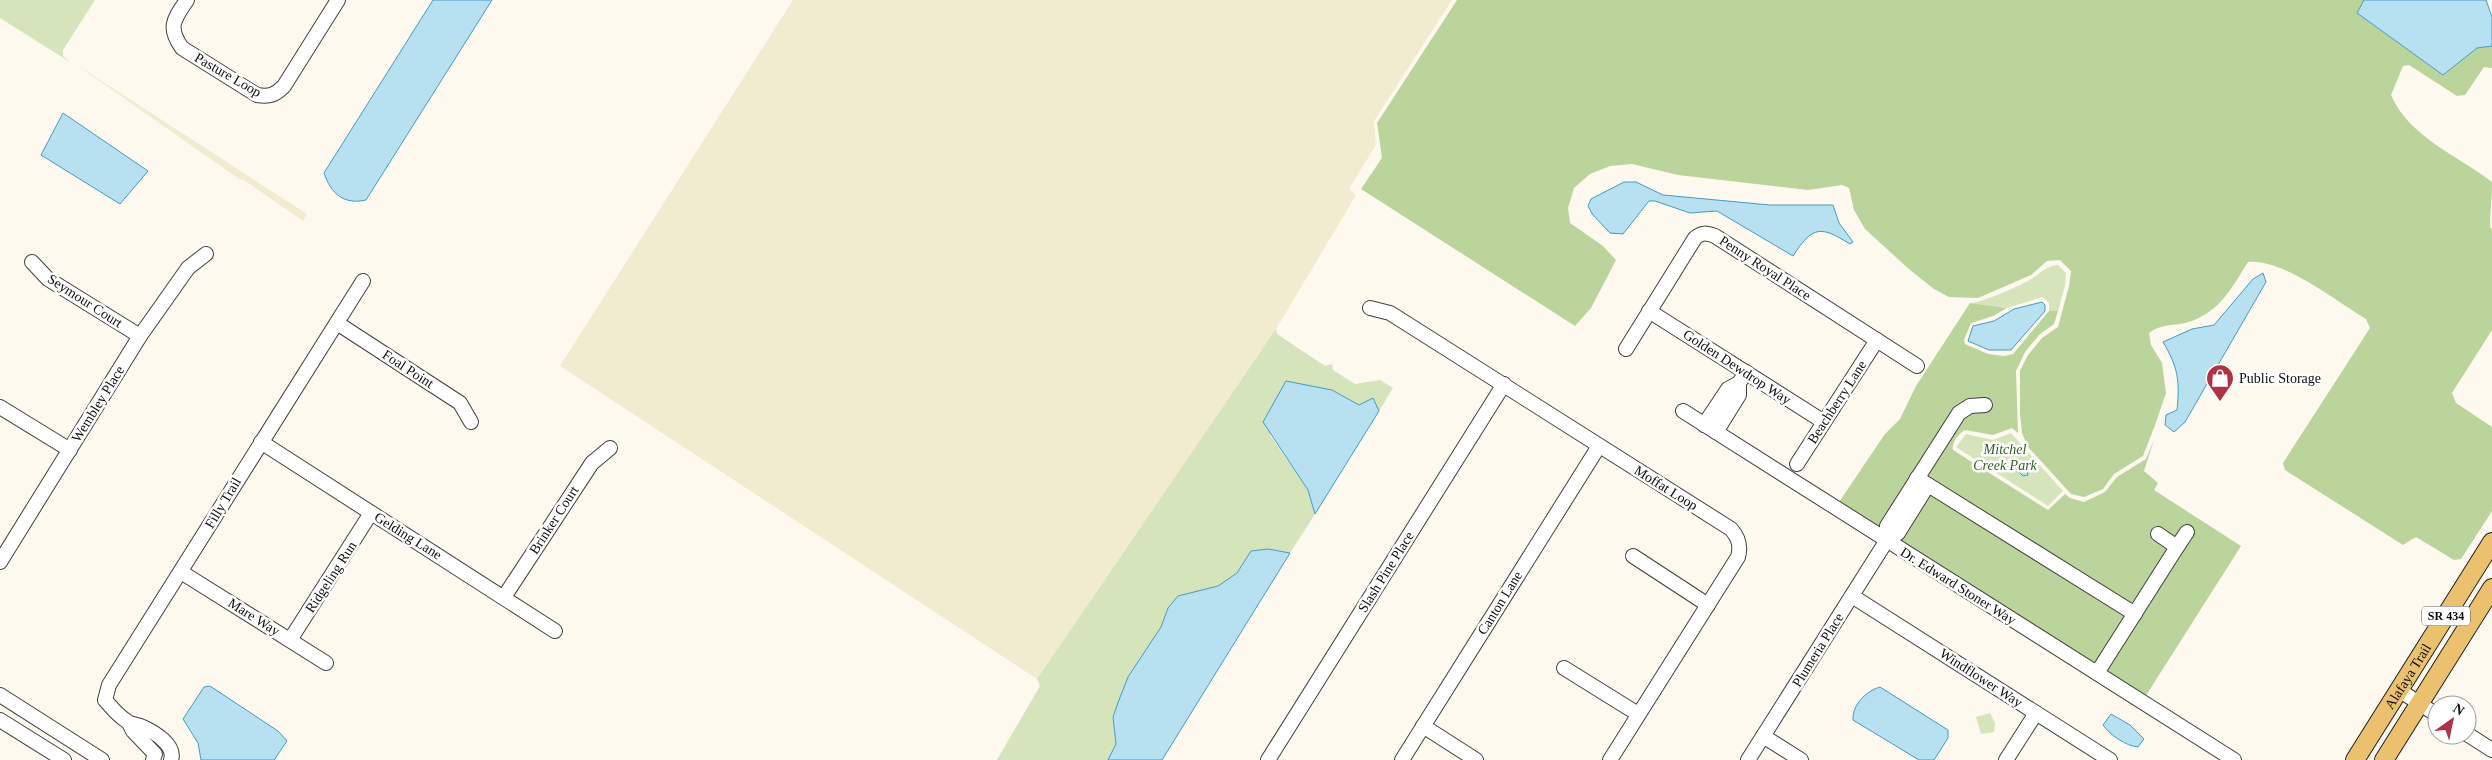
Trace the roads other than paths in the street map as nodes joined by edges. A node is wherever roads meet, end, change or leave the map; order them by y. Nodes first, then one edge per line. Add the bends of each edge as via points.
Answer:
1 (187, 0) edge
2 (338, 0) edge
3 (206, 254) dead end
4 (32, 262) dead end
5 (363, 281) dead end
6 (1370, 308) dead end
7 (1650, 311) junction
8 (337, 323) junction
9 (140, 336) junction
10 (1877, 340) junction
11 (1626, 349) dead end
12 (1917, 366) dead end
13 (1742, 378) junction
14 (1504, 384) junction
15 (1985, 405) dead end
16 (0, 407) edge
17 (1683, 411) dead end
18 (471, 422) dead end
19 (1824, 422) junction
20 (1710, 428) junction
21 (261, 442) junction
22 (1599, 446) junction
23 (610, 448) dead end
24 (70, 450) junction
25 (1798, 464) dead end
26 (1922, 481) junction
27 (371, 513) junction
28 (2187, 532) dead end
29 (2158, 534) dead end
30 (1887, 540) junction
31 (2492, 542) edge
32 (2178, 547) junction
33 (1633, 556) dead end
34 (0, 562) edge
35 (181, 572) junction
36 (2492, 588) edge
37 (1852, 596) junction
38 (504, 597) junction
39 (1708, 605) junction
40 (2134, 614) junction
41 (554, 631) dead end
42 (290, 640) junction
43 (326, 662) dead end
44 (1564, 668) dead end
45 (2097, 673) junction
46 (2399, 690) junction
47 (0, 695) edge
48 (2419, 703) junction
49 (2427, 708) edge
50 (2036, 713) junction
51 (1638, 714) junction
52 (0, 720) edge
53 (129, 723) junction
54 (1423, 726) junction
55 (1763, 736) junction
56 (2477, 740) edge
57 (2492, 750) edge
58 (154, 757) edge
59 (172, 759) edge
60 (64, 760) edge
61 (102, 760) edge
62 (1268, 760) edge
63 (1402, 760) edge
64 (1476, 760) edge
65 (1610, 760) edge
66 (1748, 760) edge
67 (1801, 760) edge
68 (2006, 760) edge
69 (2110, 760) edge
70 (2234, 760) edge
71 (2355, 760) edge
72 (2384, 760) edge

1 - 2 street, Pasture Loop via 172,29 182,48 257,95 267,97 284,86
3 - 9 street, Wembley Place via 188,268
4 - 9 street, Seymour Court via 48,279
5 - 8 street, Filly Trail
6 - 14 street, Moffat Loop via 1390,313
7 - 10 street, Penny Royal Place via 1695,238 1707,233
7 - 11 street, Penny Royal Place
7 - 13 street, Golden Dewdrop Way
8 - 18 street, Foal Point via 460,403
8 - 21 street, Filly Trail
9 - 24 street, Wembley Place
10 - 12 street, Penny Royal Place
10 - 19 street, Beachberry Lane
13 - 19 street, Golden Dewdrop Way
13 - 20 street via 1739,395 1727,402
14 - 22 street, Moffat Loop
14 - 62 street, Slash Pine Place
15 - 26 street, Plumeria Place via 1970,406 1959,413
16 - 24 street
17 - 20 street, Dr. Edward Stoner Way
19 - 25 street, Beachberry Lane
20 - 30 street, Dr. Edward Stoner Way
21 - 27 street, Gelding Lane
21 - 35 street, Filly Trail
22 - 39 street, Moffat Loop via 1731,529 1738,537 1738,557
22 - 54 street, Canton Lane
23 - 38 street, Brinker Court via 592,463
24 - 34 street, Wembley Place
26 - 30 street, Plumeria Place via 1904,510 1898,533
26 - 40 street
27 - 38 street, Gelding Lane
27 - 42 street, Ridgeling Run
28 - 32 street
29 - 32 street
30 - 37 street, Plumeria Place
30 - 45 street, Dr. Edward Stoner Way
31 - 46 main road, Alafaya Trail / SR 434
32 - 40 street
33 - 39 street
35 - 42 street, Mare Way
35 - 53 street, Filly Trail via 109,685 105,700
36 - 48 main road, Alafaya Trail / SR 434
37 - 50 street, Windflower Way
37 - 55 street, Plumeria Place
38 - 41 street, Gelding Lane
39 - 51 street, Moffat Loop
40 - 45 street
42 - 43 street, Mare Way
44 - 51 street
45 - 70 street, Dr. Edward Stoner Way
46 - 48 street
46 - 71 main road, Alafaya Trail / SR 434
47 - 61 street
48 - 49 street
48 - 72 main road, Alafaya Trail / SR 434
50 - 68 street
50 - 69 street, Windflower Way
51 - 65 street, Moffat Loop
52 - 60 street
53 - 58 street
53 - 59 street via 142,726 164,741 170,747
54 - 63 street, Canton Lane
54 - 64 street
55 - 66 street, Plumeria Place
55 - 67 street
56 - 57 street
58 - 59 street

